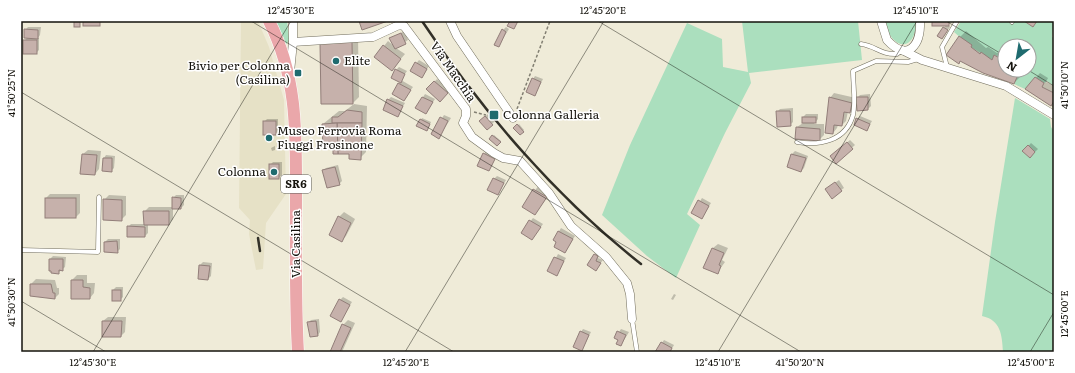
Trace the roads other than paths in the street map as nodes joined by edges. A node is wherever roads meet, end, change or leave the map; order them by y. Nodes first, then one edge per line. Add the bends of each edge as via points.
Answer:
1 (269, 21) edge
2 (293, 21) edge
3 (450, 21) edge
4 (881, 21) edge
5 (920, 21) edge
6 (957, 21) edge
7 (405, 23) edge
8 (294, 42) junction
9 (861, 44) dead end
10 (902, 50) junction
11 (918, 59) junction
12 (947, 67) junction
13 (290, 76) junction
14 (1054, 115) edge
15 (513, 118) road end
16 (797, 142) dead end
17 (99, 197) dead end
18 (21, 250) edge
19 (632, 319) joint
20 (298, 352) edge
21 (636, 352) edge

1 - 13 main road, Via Casilina / SR6
2 - 8 street
3 - 15 street via 457,36
4 - 10 street via 887,40
5 - 10 street via 920,34 916,44
6 - 12 lane via 942,47
7 - 8 street, Via Macchia via 373,37
7 - 19 street, Via Macchia via 466,109 463,123 468,132 494,153 503,158 520,161 550,193 571,226 624,277 630,294
8 - 13 street
9 - 10 lane via 871,45 879,51 891,54 897,54
10 - 11 street
11 - 12 street
11 - 16 lane via 908,62 876,61 853,71 853,115 847,128 825,142 813,145
12 - 14 street via 1006,86
13 - 20 main road, Via Casilina / SR6 via 295,127
17 - 18 lane via 98,252
19 - 21 lane

